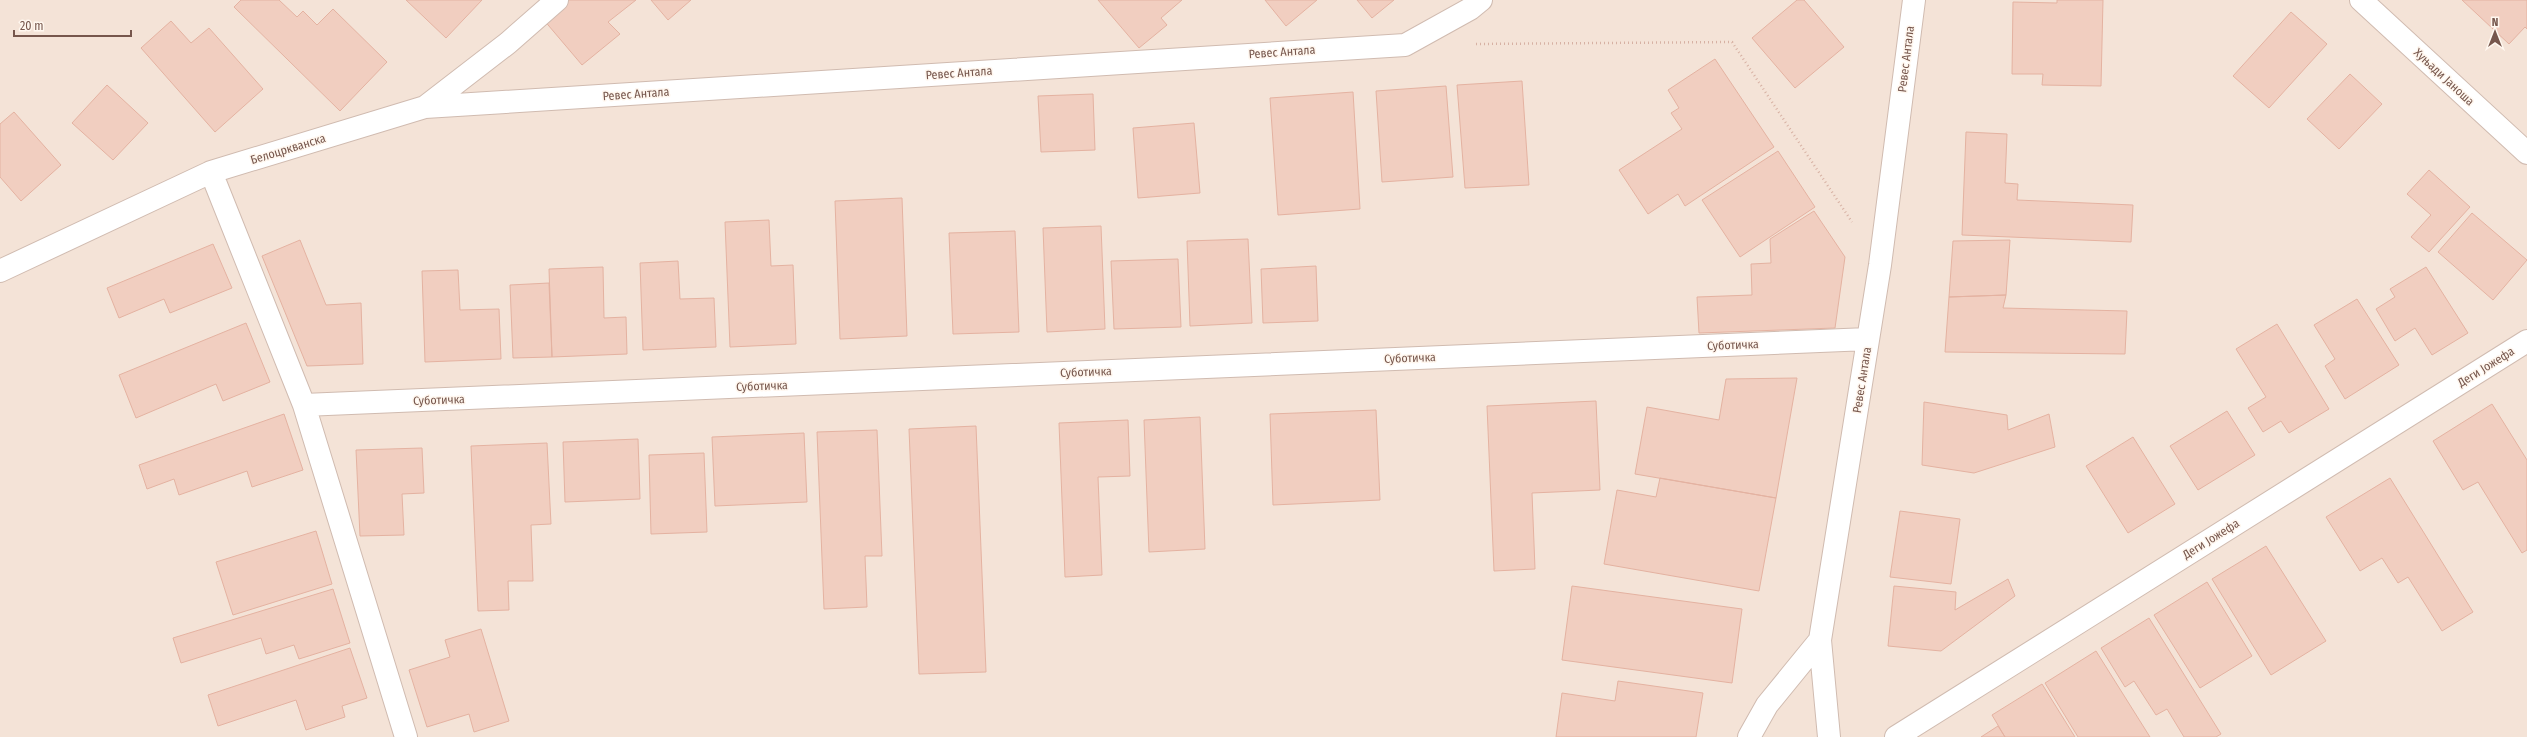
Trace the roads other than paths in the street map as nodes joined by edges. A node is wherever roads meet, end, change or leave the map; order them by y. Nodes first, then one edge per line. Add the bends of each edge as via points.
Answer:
1 (557, 0) edge
2 (1481, 0) edge
3 (1914, 0) edge
4 (2361, 0) edge
5 (425, 107) junction
6 (2527, 154) edge
7 (211, 172) junction
8 (0, 271) edge
9 (1868, 339) junction
10 (2527, 341) edge
11 (304, 405) junction
12 (1820, 640) junction
13 (406, 737) edge
14 (1749, 737) edge
15 (1829, 737) edge
16 (1896, 737) edge

1 - 5 street, Белоцркванска via 508,43
2 - 5 street, Ревес Антала via 1470,9 1405,44
3 - 9 street, Ревес Антала
4 - 6 street, Хуњади Јаноша
5 - 7 street, Белоцркванска
7 - 8 street, Белоцркванска
7 - 11 street
9 - 11 street, Суботичка
9 - 12 street, Ревес Антала
10 - 16 street, Деги Јожефа
11 - 13 street
12 - 14 street via 1767,705
12 - 15 street, Ревес Антала

